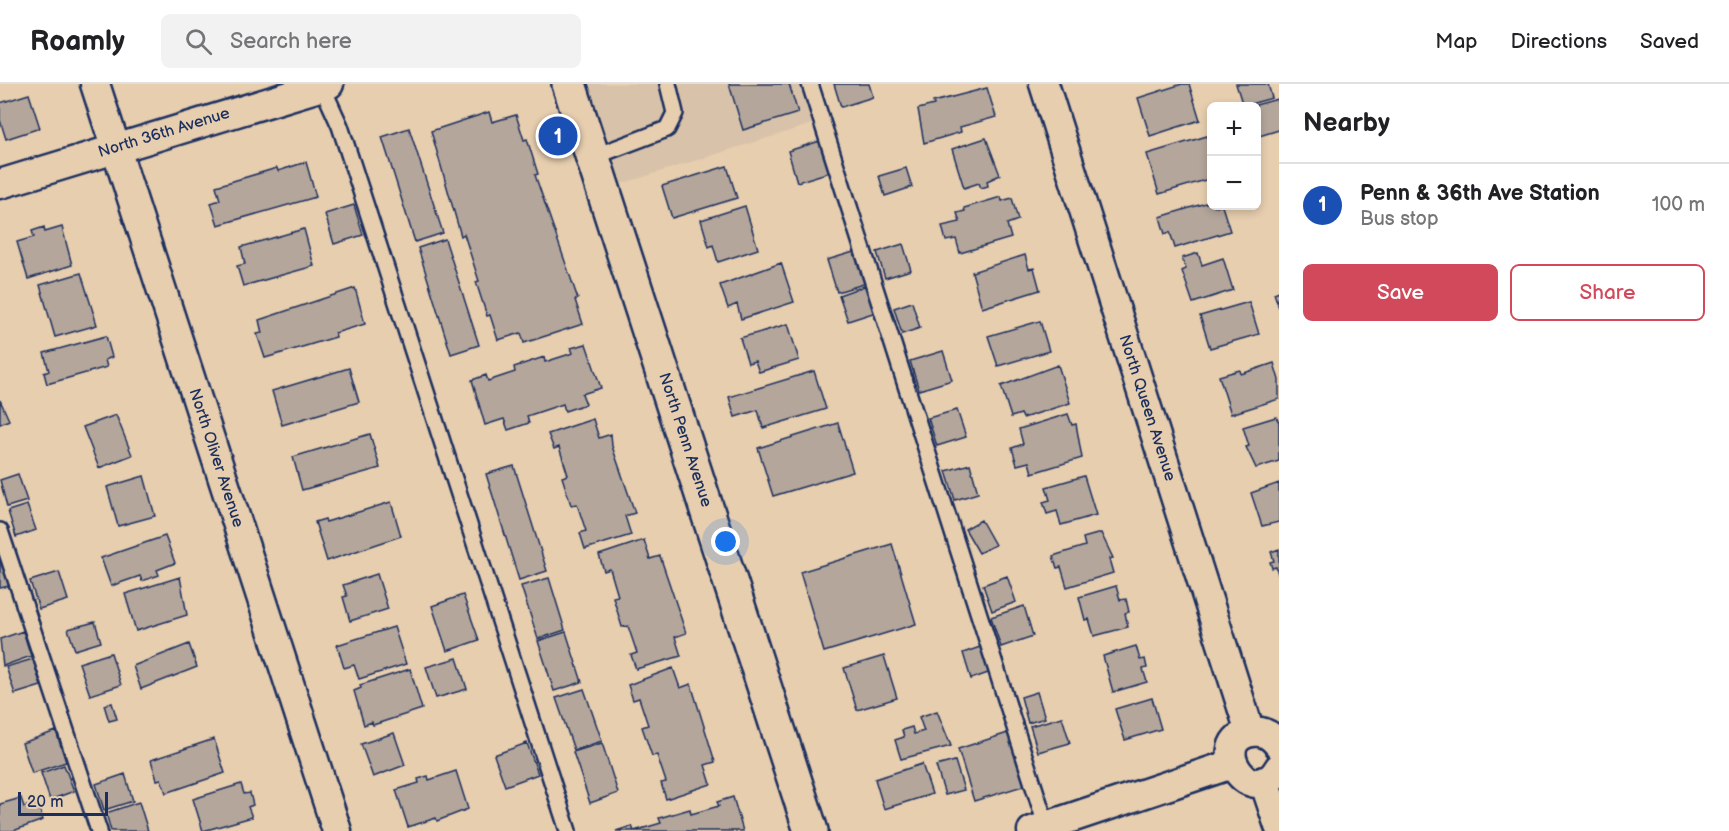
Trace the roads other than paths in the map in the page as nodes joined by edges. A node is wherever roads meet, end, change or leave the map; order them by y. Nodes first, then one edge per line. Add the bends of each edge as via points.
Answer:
1 (95, 84) edge
2 (569, 84) edge
3 (668, 84) edge
4 (810, 84) edge
5 (1044, 84) edge
6 (323, 85) edge
7 (115, 149) junction
8 (593, 158) junction
9 (0, 183) edge
10 (0, 531) edge
11 (1250, 732) junction
12 (1279, 746) edge
13 (1232, 765) junction
14 (1272, 774) edge
15 (1279, 826) edge
16 (1042, 830) edge
17 (99, 831) edge
18 (337, 831) edge
19 (568, 831) edge
20 (811, 831) edge

1 - 7 street, North Oliver Avenue
2 - 8 main road, North Penn Avenue
3 - 8 lane via 675,113 667,129
4 - 16 lane
5 - 11 street, North Queen Avenue
6 - 7 street, North 36th Avenue
6 - 19 lane via 340,126
7 - 9 street, North 36th Avenue
7 - 18 street, North Oliver Avenue
8 - 20 main road, North Penn Avenue
10 - 17 lane
11 - 12 street via 1267,734
11 - 13 street via 1236,741
13 - 14 street via 1249,781
13 - 16 street
14 - 15 street

